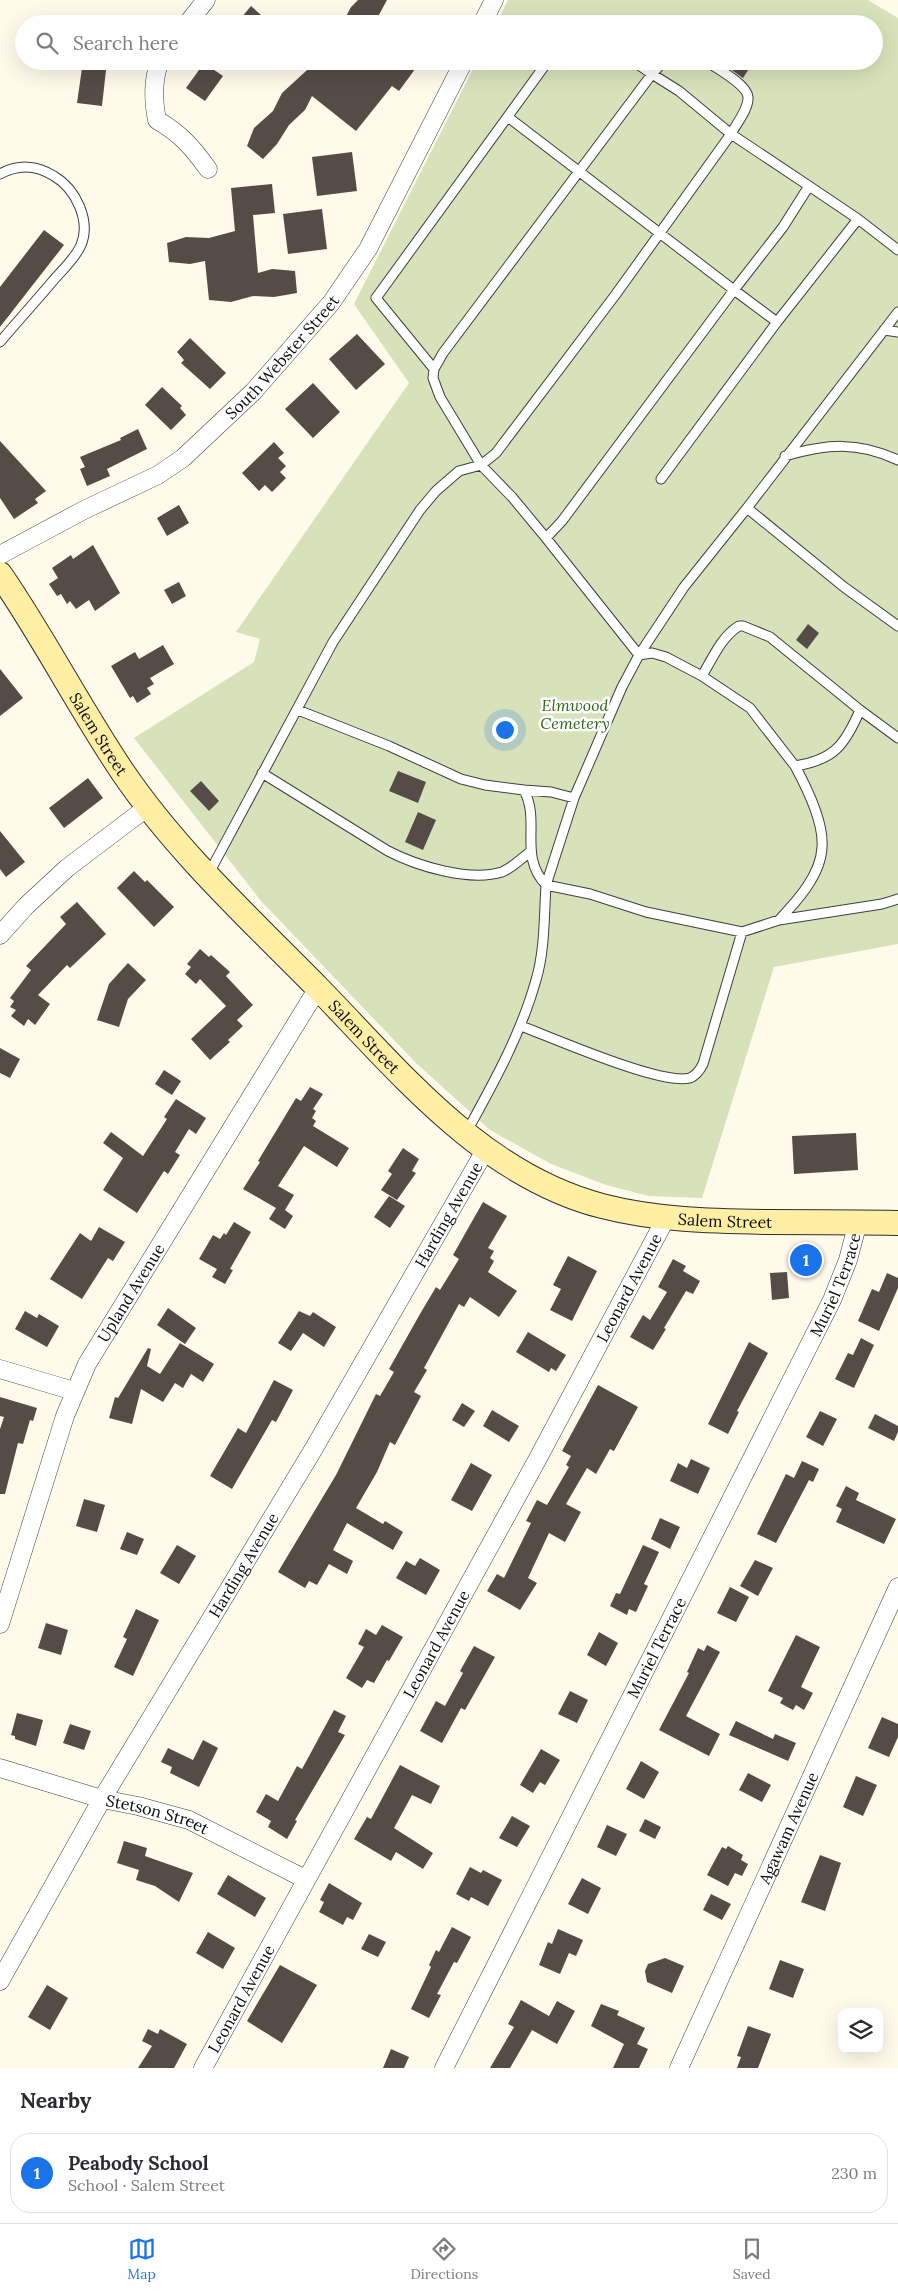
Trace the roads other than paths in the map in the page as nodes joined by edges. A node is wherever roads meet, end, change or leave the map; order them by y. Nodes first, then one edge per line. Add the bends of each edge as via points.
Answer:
1 (206, 0) edge
2 (494, 0) edge
3 (194, 15) edge
4 (486, 15) edge
5 (157, 70) edge
6 (459, 70) edge
7 (542, 70) edge
8 (646, 70) edge
9 (656, 70) edge
10 (719, 70) edge
11 (652, 74) junction
12 (508, 117) junction
13 (731, 134) junction
14 (208, 169) dead end
15 (581, 171) junction
16 (0, 174) edge
17 (809, 186) junction
18 (858, 219) junction
19 (659, 234) junction
20 (898, 250) edge
21 (734, 290) junction
22 (898, 312) edge
23 (777, 322) junction
24 (884, 330) junction
25 (898, 332) edge
26 (0, 342) edge
27 (434, 369) junction
28 (785, 456) junction
29 (898, 460) edge
30 (481, 465) junction
31 (661, 478) dead end
32 (746, 508) junction
33 (546, 538) junction
34 (0, 555) edge
35 (0, 574) edge
36 (898, 626) edge
37 (639, 655) junction
38 (702, 676) junction
39 (298, 710) junction
40 (860, 710) junction
41 (898, 738) edge
42 (795, 766) junction
43 (262, 773) junction
44 (524, 790) junction
45 (574, 798) junction
46 (149, 806) junction
47 (531, 851) junction
48 (208, 875) junction
49 (546, 885) junction
50 (898, 899) edge
51 (779, 920) junction
52 (742, 932) junction
53 (0, 935) edge
54 (318, 988) junction
55 (521, 1026) junction
56 (466, 1133) junction
57 (486, 1149) junction
58 (666, 1218) junction
59 (858, 1222) junction
60 (898, 1222) edge
61 (0, 1369) edge
62 (74, 1391) junction
63 (898, 1587) edge
64 (0, 1624) edge
65 (0, 1768) edge
66 (102, 1799) junction
67 (305, 1879) junction
68 (0, 1980) edge
69 (203, 2068) edge
70 (444, 2068) edge
71 (679, 2068) edge

1 - 3 street
2 - 4 street
5 - 14 street via 154,81 157,120 184,138
6 - 34 street, South Webster Street via 368,248 331,303 253,392 177,462
7 - 12 lane
8 - 11 lane
9 - 11 lane
10 - 13 lane via 743,86 748,96 746,107
11 - 13 lane via 679,91
11 - 15 lane
12 - 15 lane
12 - 27 lane via 376,298
13 - 17 lane
13 - 19 lane
15 - 19 lane
15 - 27 lane
16 - 26 lane via 17,167 28,167 60,180 73,194 84,226 84,237 74,257
17 - 18 lane
17 - 21 lane via 783,227
18 - 20 lane
18 - 23 lane
19 - 21 lane
19 - 30 lane via 527,413 496,453
21 - 23 lane
21 - 33 lane
22 - 24 lane
23 - 31 lane
24 - 25 lane
24 - 28 lane
27 - 30 lane via 440,397
28 - 29 lane via 814,448 856,446
28 - 32 lane
30 - 33 lane
30 - 39 lane via 459,471 420,510 332,642
32 - 36 lane
32 - 37 lane via 684,587
33 - 37 lane
35 - 46 main road, Salem Street via 122,772
37 - 38 lane via 652,653 666,657
37 - 45 lane
38 - 40 lane via 725,638 733,629 743,626 770,637
38 - 42 lane via 750,708
39 - 43 lane
39 - 44 lane via 461,779
40 - 41 lane
40 - 42 lane via 850,733 838,749 827,758
42 - 51 lane via 811,799 822,846 817,866 806,886
43 - 47 lane via 408,861 442,870 491,874 504,871
43 - 48 lane
44 - 45 lane
44 - 47 lane via 531,808
45 - 49 lane
46 - 48 main road, Salem Street
46 - 53 street via 67,868
47 - 49 lane via 533,866
48 - 54 main road, Salem Street
49 - 52 lane via 590,894 646,912
49 - 55 lane via 542,948
50 - 51 lane
51 - 52 lane
52 - 55 lane via 703,1064 692,1077 658,1076
54 - 56 main road, Salem Street via 414,1088
54 - 62 street, Upland Avenue via 104,1335
55 - 56 lane
56 - 57 main road, Salem Street
57 - 58 main road, Salem Street via 569,1196 601,1206
57 - 66 street, Harding Avenue via 313,1450
58 - 59 main road, Salem Street
58 - 67 street, Leonard Avenue via 536,1462
59 - 60 main road, Salem Street
59 - 70 street, Muriel Terrace via 848,1260 832,1300
61 - 62 street
62 - 64 street, Upland Avenue
63 - 71 street, Agawam Avenue
65 - 66 street, Stetson Street
66 - 67 street, Stetson Street via 189,1820
66 - 68 street, Harding Avenue
67 - 69 street, Leonard Avenue

